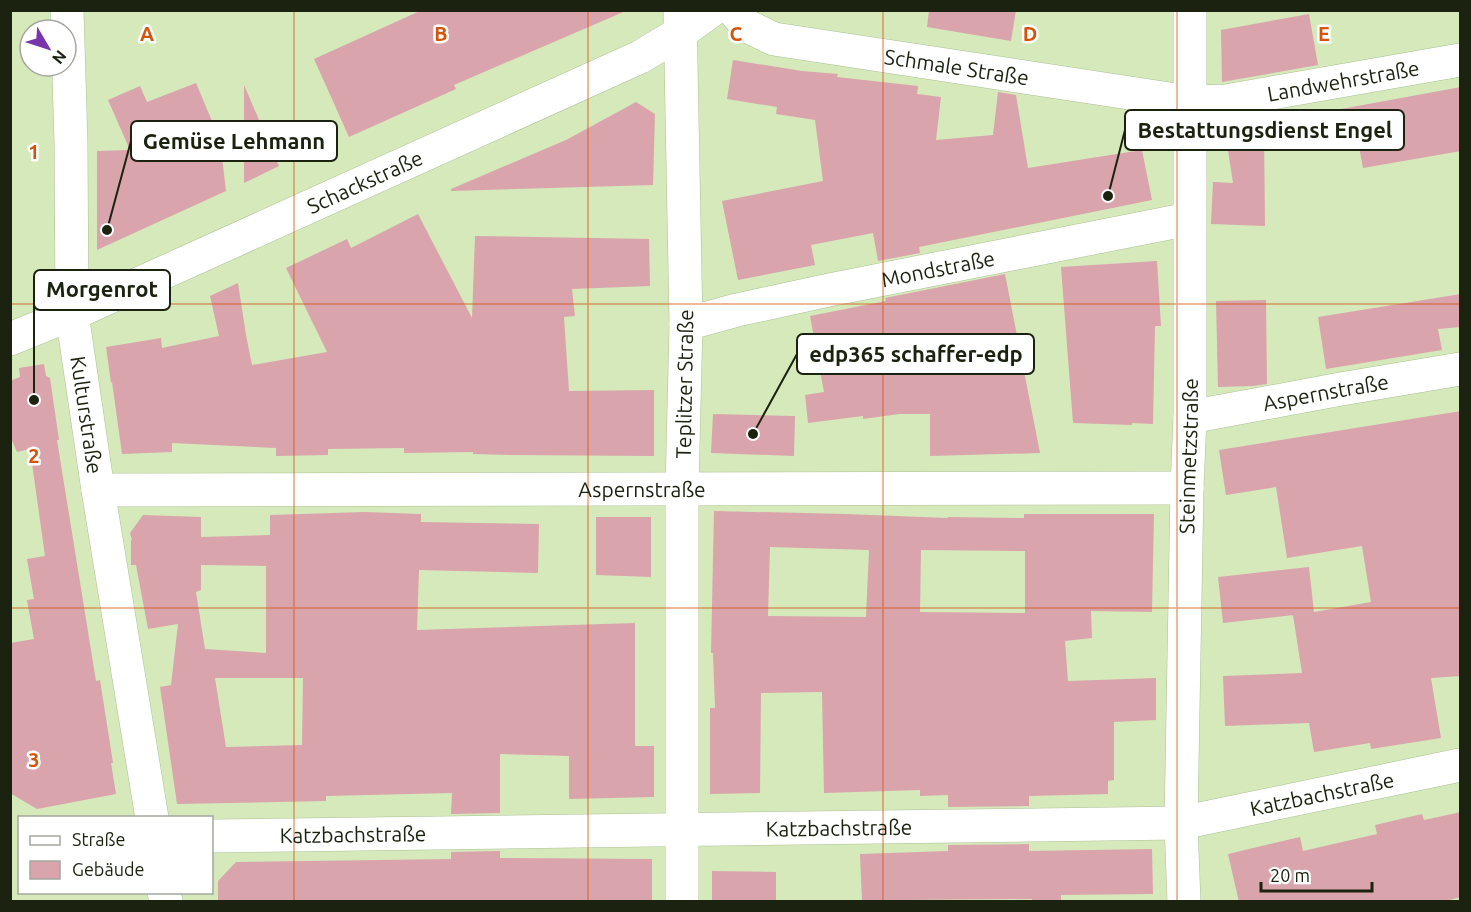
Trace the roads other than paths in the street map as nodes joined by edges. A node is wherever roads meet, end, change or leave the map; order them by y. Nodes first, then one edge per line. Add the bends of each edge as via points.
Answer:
1 (67, 10) edge
2 (712, 10) edge
3 (732, 10) edge
4 (1190, 10) edge
5 (680, 22) edge
6 (1461, 60) edge
7 (1189, 102) junction
8 (1189, 219) junction
9 (72, 314) junction
10 (686, 324) junction
11 (10, 339) edge
12 (1461, 369) edge
13 (1190, 417) junction
14 (1187, 488) junction
15 (682, 489) junction
16 (98, 490) junction
17 (1461, 765) edge
18 (152, 816) edge
19 (1181, 823) junction
20 (683, 829) junction
21 (213, 836) edge
22 (682, 902) edge
23 (1184, 902) edge

1 - 9 street, Kulturstraße
2 - 5 street, Schackstraße
3 - 7 street, Schmale Straße via 747,26 774,39
4 - 7 street, Steinmetzstraße
5 - 9 street, Schackstraße via 640,57
5 - 10 street, Teplitzer Straße
6 - 7 street, Landwehrstraße via 1226,101
7 - 8 street, Steinmetzstraße
8 - 10 street, Mondstraße via 829,290
8 - 13 street, Steinmetzstraße
9 - 11 street, Schackstraße
9 - 16 street, Kulturstraße
10 - 15 street, Teplitzer Straße
12 - 13 street, Aspernstraße
13 - 14 street, Steinmetzstraße
14 - 15 street, Aspernstraße
14 - 19 street, Steinmetzstraße
15 - 16 street, Aspernstraße
15 - 20 street, Teplitzer Straße
16 - 18 street, Kulturstraße
17 - 19 street, Katzbachstraße
19 - 20 street, Katzbachstraße
19 - 23 street, Steinmetzstraße
20 - 21 street, Katzbachstraße
20 - 22 street, Teplitzer Straße

